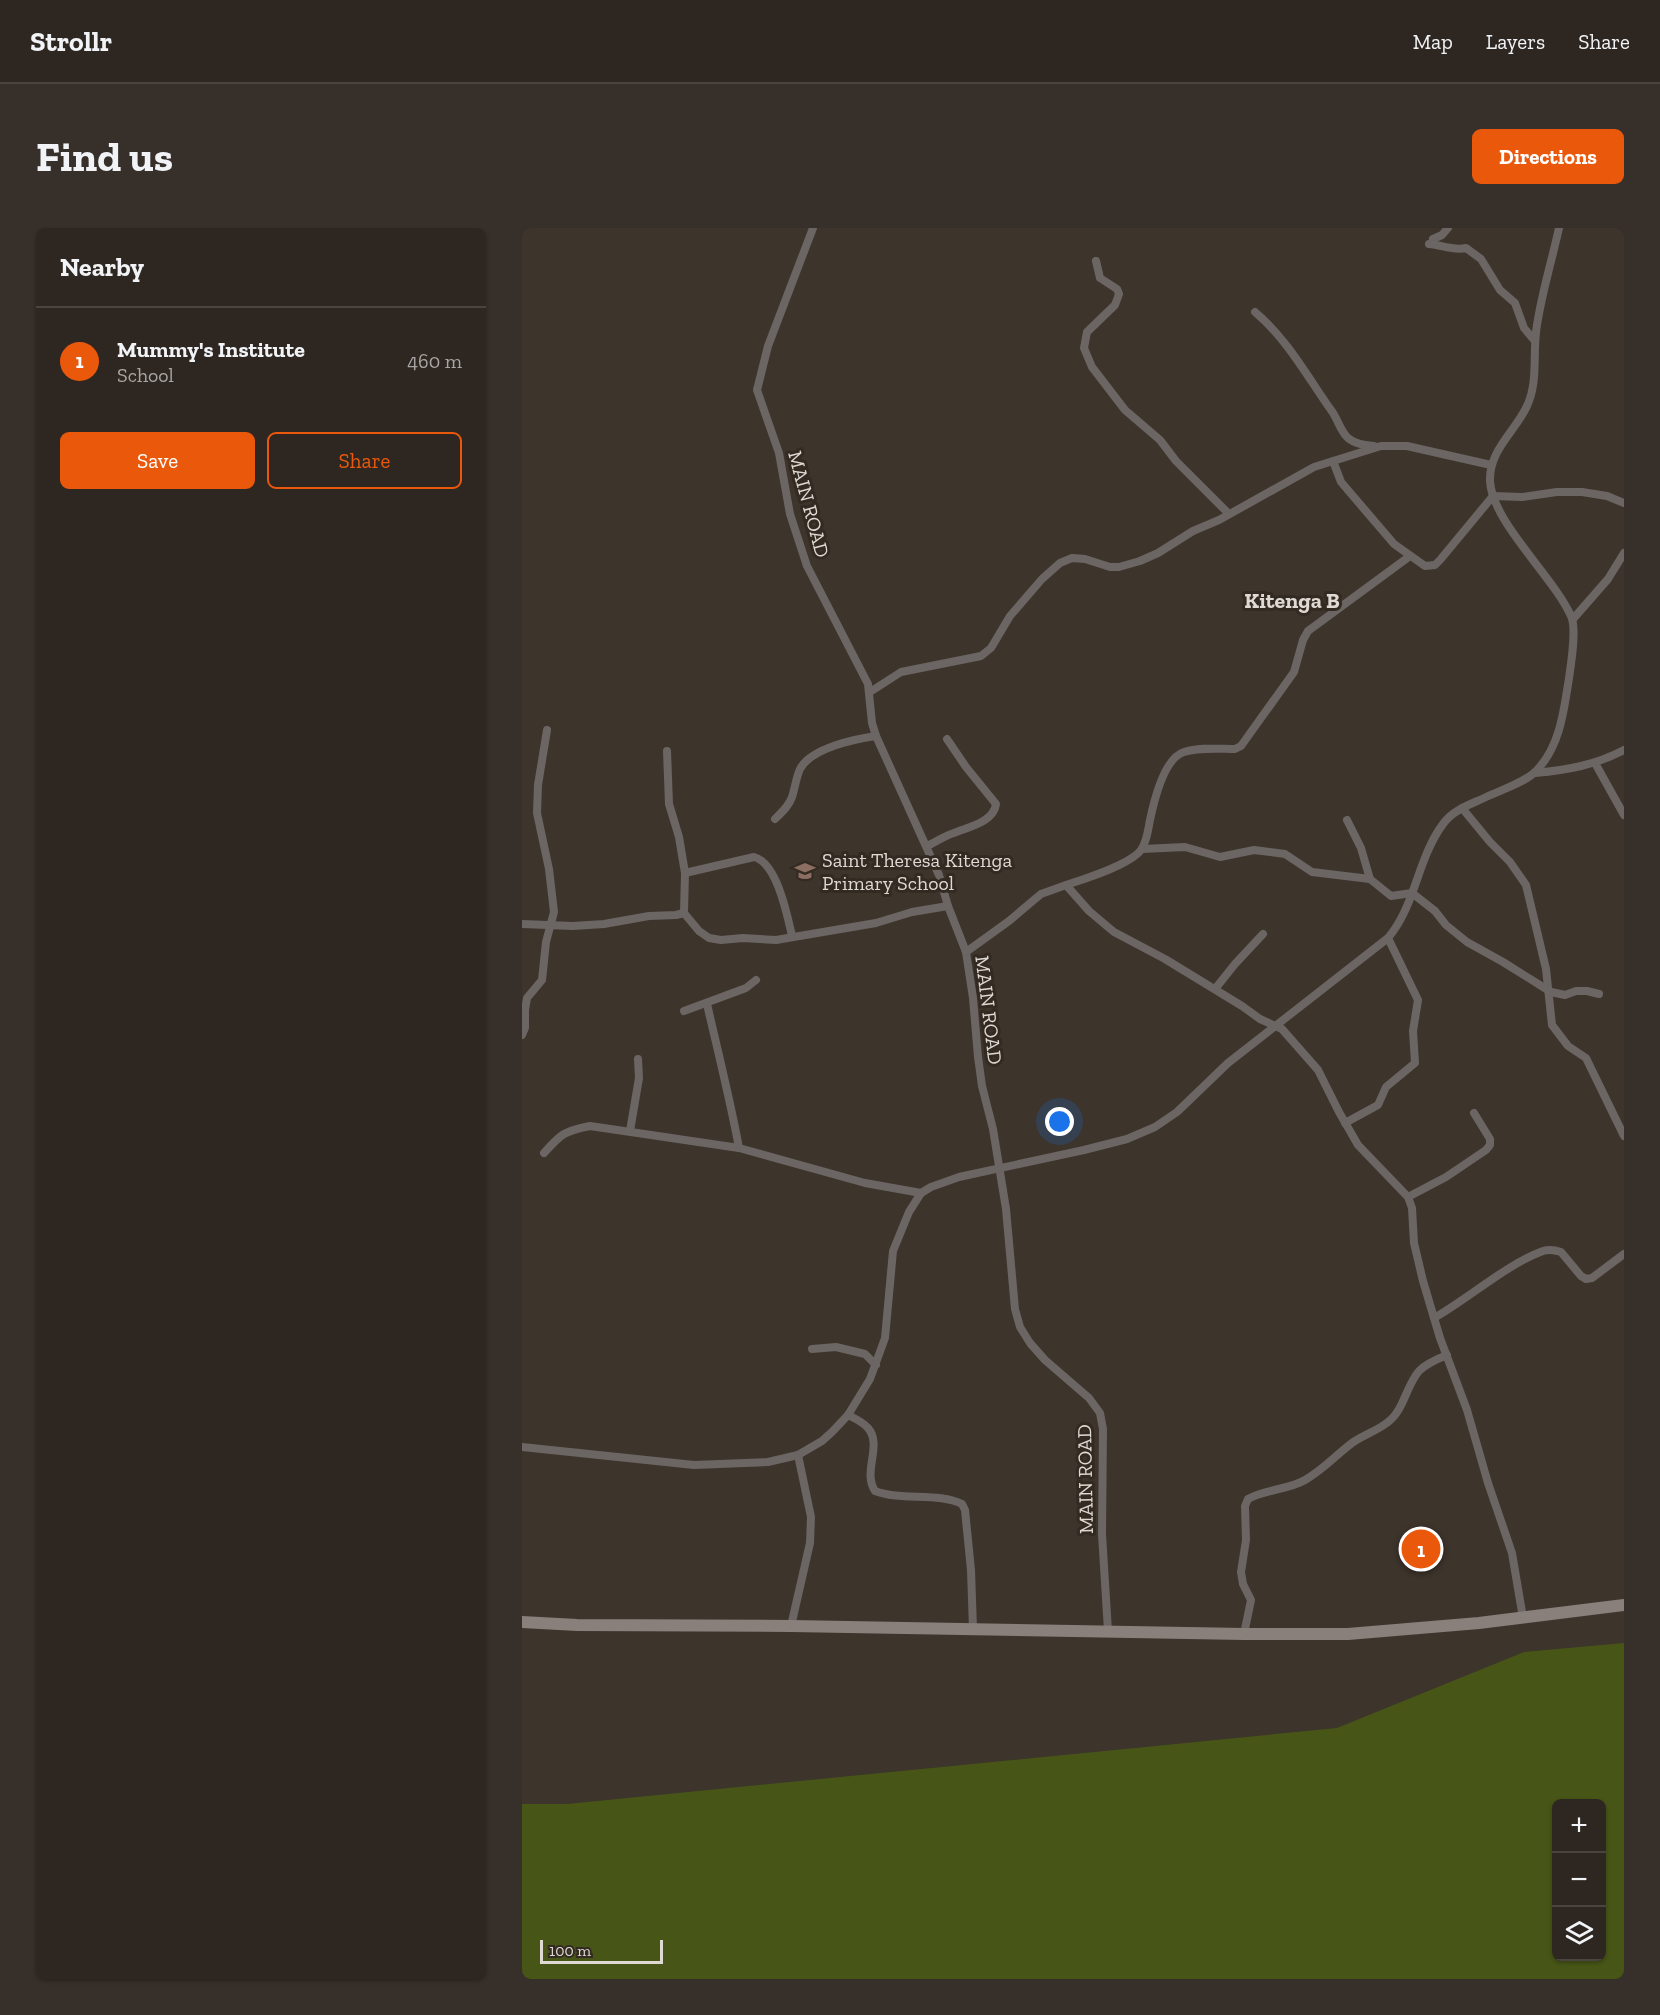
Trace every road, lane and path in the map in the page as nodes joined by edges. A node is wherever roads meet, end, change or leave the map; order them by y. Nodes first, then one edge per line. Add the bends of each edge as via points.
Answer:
1 (813, 228) edge
2 (1448, 228) edge
3 (1559, 228) edge
4 (1096, 261) dead end
5 (1255, 312) dead end
6 (1535, 340) junction
7 (1382, 446) junction
8 (1334, 461) junction
9 (1491, 465) junction
10 (1492, 496) junction
11 (1624, 503) edge
12 (1229, 513) junction
13 (1624, 553) edge
14 (1410, 556) junction
15 (1573, 619) junction
16 (870, 692) junction
17 (547, 730) dead end
18 (876, 736) junction
19 (947, 739) dead end
20 (1624, 750) edge
21 (667, 751) dead end
22 (1595, 764) junction
23 (1535, 773) junction
24 (1462, 808) junction
25 (1624, 815) edge
26 (775, 819) dead end
27 (1347, 820) dead end
28 (927, 846) junction
29 (1142, 849) junction
30 (685, 873) junction
31 (1370, 879) junction
32 (1066, 885) junction
33 (1412, 893) junction
34 (948, 906) junction
35 (684, 913) junction
36 (522, 924) edge
37 (551, 925) junction
38 (1263, 934) dead end
39 (792, 936) junction
40 (1388, 938) junction
41 (966, 952) junction
42 (756, 980) dead end
43 (1215, 989) junction
44 (1547, 989) junction
45 (1599, 994) dead end
46 (707, 1004) junction
47 (684, 1011) dead end
48 (1274, 1026) junction
49 (522, 1035) edge
50 (638, 1059) dead end
51 (1474, 1113) dead end
52 (1345, 1123) junction
53 (630, 1131) junction
54 (1624, 1136) edge
55 (739, 1148) junction
56 (544, 1153) dead end
57 (1000, 1169) junction
58 (921, 1193) junction
59 (1408, 1197) junction
60 (1624, 1254) edge
61 (1434, 1318) junction
62 (812, 1349) dead end
63 (1447, 1355) junction
64 (876, 1365) junction
65 (848, 1415) junction
66 (522, 1447) edge
67 (798, 1455) junction
68 (1624, 1605) edge
69 (1523, 1618) junction
70 (522, 1622) edge
71 (790, 1626) junction
72 (972, 1629) junction
73 (1108, 1630) junction
74 (1244, 1634) junction

1 - 16 street, MAIN ROAD via 768,346 757,390 779,453 790,514 807,566
2 - 6 street via 1431,241 1457,250 1466,248 1481,259 1500,290 1515,303 1524,328
3 - 6 street
4 - 12 street via 1100,278 1117,288 1119,294 1114,305 1087,332 1084,348 1092,367 1125,410 1160,440
5 - 7 street via 1290,348 1346,436 1357,443
6 - 9 street via 1535,370 1528,402
7 - 8 street
7 - 9 street via 1407,446
8 - 12 street via 1300,473
8 - 14 street via 1341,482 1394,544
9 - 10 street
10 - 11 street via 1582,492
10 - 14 street via 1435,565 1425,566
10 - 15 street
12 - 16 street via 1140,561 1110,567 1072,558 1042,579 981,656 901,672
13 - 15 street via 1608,579
14 - 29 street via 1308,631 1294,672 1241,746 1176,755 1155,797
15 - 23 street via 1564,710 1548,755
16 - 18 street, MAIN ROAD
17 - 37 street via 537,785 537,813 549,869 554,912
18 - 26 street via 844,743 804,762 791,799
18 - 28 street, MAIN ROAD
19 - 28 street via 996,808 981,822
20 - 22 street
21 - 30 street via 669,804
22 - 23 street
22 - 25 street
23 - 24 street
24 - 33 street via 1452,814 1435,836
24 - 44 street via 1526,885
27 - 31 street
28 - 34 street, MAIN ROAD
29 - 31 street via 1185,847 1220,857 1254,850 1285,854 1312,872
29 - 32 street via 1106,871
30 - 35 street
30 - 39 street via 754,857 765,861 780,893
31 - 33 street via 1391,897
32 - 41 street via 1041,894
32 - 43 street via 1114,932
33 - 40 street via 1398,926
33 - 44 street via 1467,942
34 - 39 street via 876,923
34 - 41 street, MAIN ROAD
35 - 37 street via 604,924
35 - 39 street via 709,938 776,940
36 - 37 street
37 - 49 street via 542,980 527,998
38 - 43 street
40 - 48 street
40 - 52 street via 1418,1000 1413,1031 1415,1063 1386,1087 1378,1105
41 - 57 street, MAIN ROAD via 982,1086
42 - 46 street
43 - 48 street
44 - 45 street via 1558,994
44 - 54 street via 1552,1025 1568,1046 1586,1058
46 - 47 street
46 - 55 street
48 - 52 street via 1290,1037 1318,1070
48 - 57 street via 1155,1127 1127,1139
50 - 53 street via 639,1078
51 - 59 street via 1490,1139 1486,1150
52 - 59 street via 1358,1145
53 - 55 street
53 - 56 street via 590,1126 571,1130
55 - 58 street via 856,1181
57 - 58 street via 959,1177
57 - 73 street, MAIN ROAD via 1020,1328 1045,1360 1089,1398 1100,1413
58 - 64 street via 893,1251 885,1338
59 - 61 street via 1414,1242
60 - 61 street via 1586,1279 1562,1252 1545,1251 1520,1262
61 - 63 street
62 - 64 street via 836,1347 866,1354
63 - 69 street via 1512,1553
63 - 74 street via 1420,1370 1385,1425 1364,1434 1303,1482 1248,1499 1241,1572 1251,1600
64 - 65 street
65 - 67 street via 822,1441
65 - 72 street via 866,1426 873,1437 870,1484 875,1491 951,1499 962,1504 969,1553
66 - 67 street via 694,1465 768,1462
67 - 71 street via 809,1502 810,1543
68 - 69 main road
69 - 74 main road via 1348,1634
70 - 71 main road
71 - 72 main road
72 - 73 main road
73 - 74 main road

